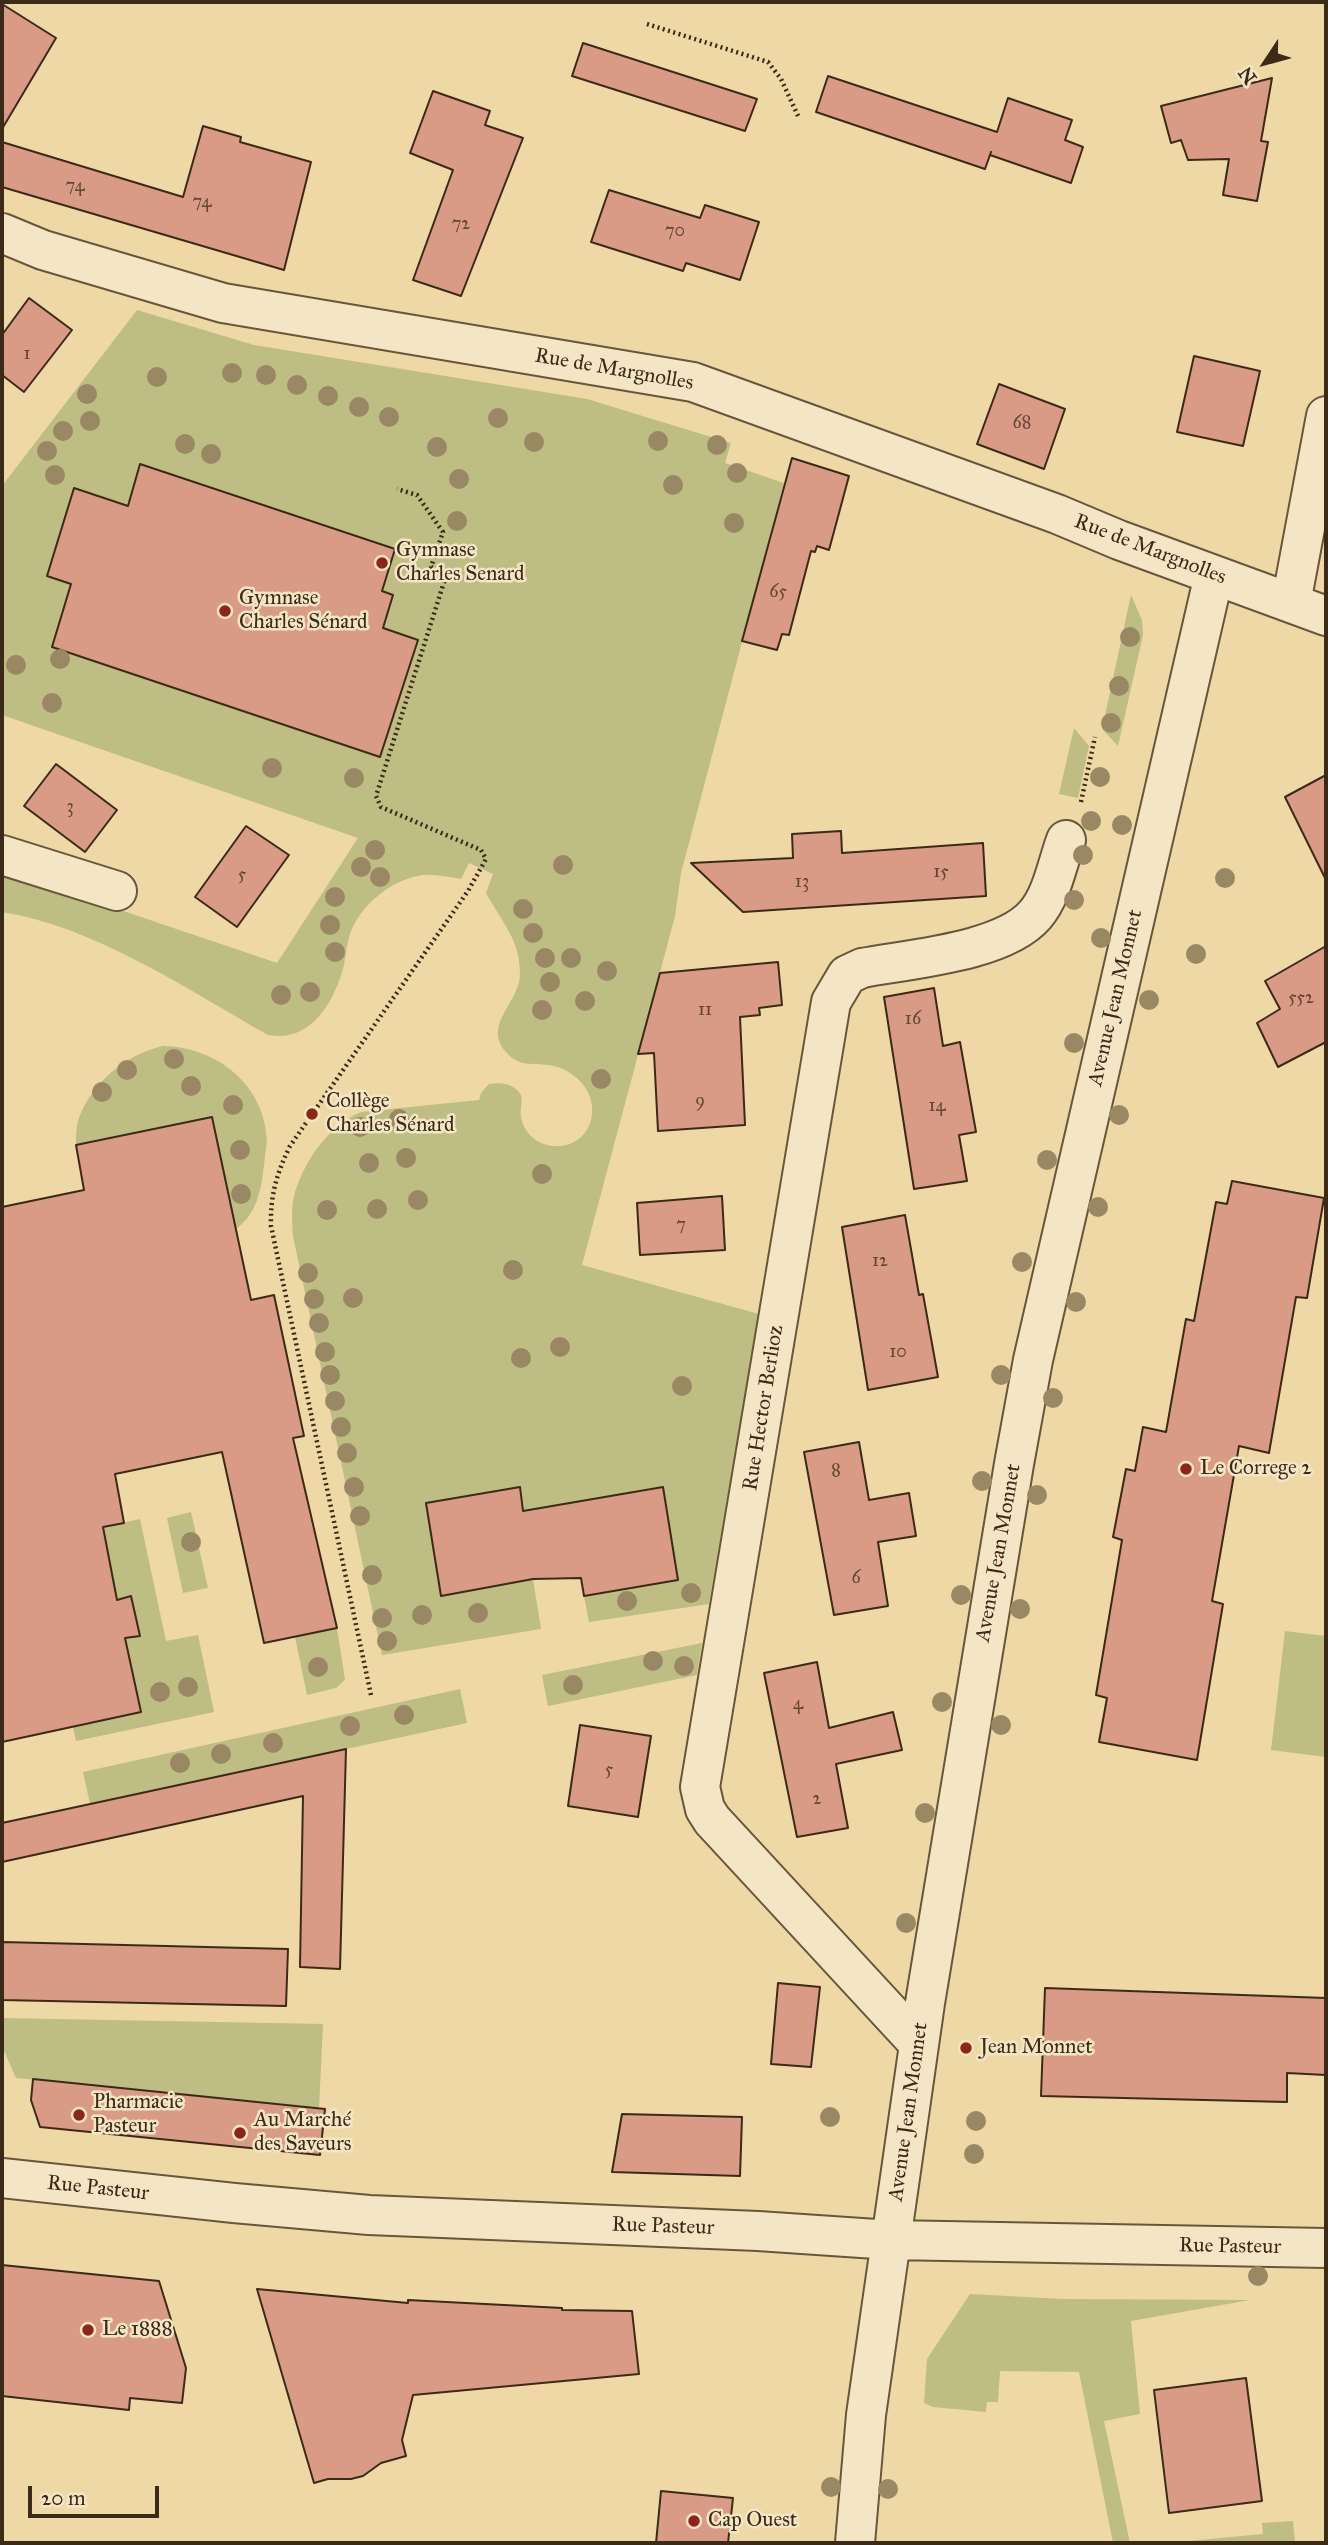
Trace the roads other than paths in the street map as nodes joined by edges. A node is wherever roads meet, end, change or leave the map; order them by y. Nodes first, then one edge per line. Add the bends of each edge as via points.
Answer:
1 (2, 233) edge
2 (1326, 416) edge
3 (1214, 575) junction
4 (1291, 603) junction
5 (1326, 616) edge
6 (1066, 840) road end
7 (2, 855) edge
8 (117, 891) dead end
9 (919, 2044) junction
10 (2, 2178) edge
11 (891, 2240) junction
12 (1326, 2248) edge
13 (855, 2543) edge

1 - 3 street, Rue de Margnolles via 43,250 223,303 693,382
2 - 4 street
3 - 4 street, Rue de Margnolles
3 - 9 street, Avenue Jean Monnet via 1034,1360
4 - 5 street, Rue de Margnolles
6 - 9 street, Rue Hector Berlioz via 1044,902 1018,930 988,944 862,968 847,975 831,1002 700,1787 712,1820
7 - 8 street
9 - 11 street, Avenue Jean Monnet
10 - 11 street, Rue Pasteur via 369,2215
11 - 12 street, Rue Pasteur
11 - 13 street, Avenue Jean Monnet via 866,2415

